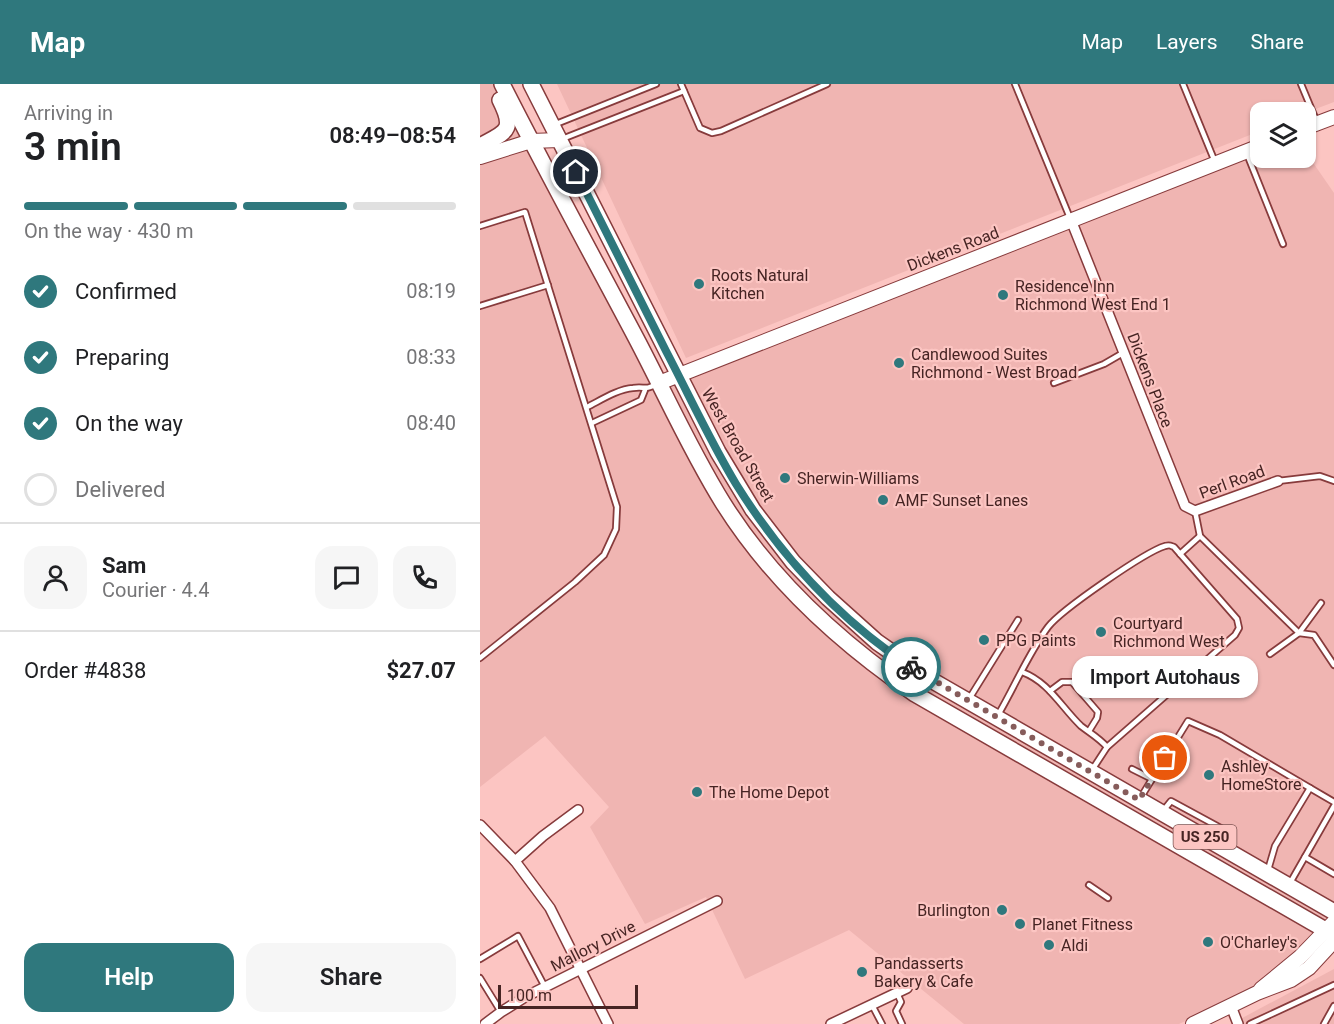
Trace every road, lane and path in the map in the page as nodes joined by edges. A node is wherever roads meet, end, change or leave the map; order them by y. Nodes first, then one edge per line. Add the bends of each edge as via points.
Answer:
1 (492, 84) edge
2 (502, 84) edge
3 (531, 84) edge
4 (656, 84) edge
5 (681, 84) edge
6 (827, 84) edge
7 (1015, 84) edge
8 (1183, 84) edge
9 (1301, 84) edge
10 (684, 91) junction
11 (1305, 102) edge
12 (1334, 117) edge
13 (1316, 124) edge
14 (552, 125) junction
15 (559, 140) junction
16 (531, 141) junction
17 (480, 146) edge
18 (1250, 150) edge
19 (1246, 151) junction
20 (480, 157) edge
21 (1215, 164) junction
22 (1071, 220) junction
23 (480, 226) edge
24 (1283, 244) dead end
25 (548, 285) junction
26 (480, 306) edge
27 (1123, 353) junction
28 (679, 375) junction
29 (1054, 383) dead end
30 (652, 386) junction
31 (587, 407) junction
32 (592, 423) junction
33 (1278, 481) joint
34 (1334, 481) edge
35 (1196, 511) junction
36 (1200, 536) junction
37 (1180, 554) junction
38 (824, 595) junction
39 (1321, 603) dead end
40 (809, 609) junction
41 (1018, 620) dead end
42 (1299, 633) junction
43 (1270, 654) dead end
44 (480, 658) edge
45 (1334, 665) edge
46 (1022, 672) junction
47 (1050, 691) junction
48 (968, 701) junction
49 (996, 717) junction
50 (1089, 730) junction
51 (986, 736) junction
52 (1107, 747) junction
53 (1132, 769) dead end
54 (1091, 772) junction
55 (1152, 779) junction
56 (1310, 788) junction
57 (1139, 800) junction
58 (1334, 804) edge
59 (578, 810) dead end
60 (480, 825) edge
61 (1305, 857) junction
62 (515, 861) junction
63 (1267, 873) junction
64 (1334, 874) edge
65 (1089, 885) dead end
66 (1288, 885) junction
67 (1108, 897) dead end
68 (717, 901) dead end
69 (1334, 912) edge
70 (1332, 932) edge
71 (480, 959) edge
72 (581, 969) junction
73 (480, 978) edge
74 (1334, 985) edge
75 (545, 987) junction
76 (907, 988) dead end
77 (897, 993) junction
78 (872, 1005) junction
79 (1231, 1006) junction
80 (1334, 1006) edge
81 (501, 1012) junction
82 (485, 1024) edge
83 (608, 1024) edge
84 (831, 1024) edge
85 (882, 1024) edge
86 (902, 1024) edge
87 (1193, 1024) edge
88 (1238, 1024) edge
89 (1250, 1024) edge
90 (1324, 1024) edge

1 - 17 main road via 507,124 500,136
2 - 16 main road, US 250
3 - 14 main road, West Broad Street / US 250
4 - 14 lane
5 - 10 lane
6 - 10 lane via 712,133 700,128
7 - 22 lane
8 - 21 lane
9 - 11 lane
10 - 15 lane
12 - 13 main road
14 - 15 main road, West Broad Street / US 250
14 - 16 main road
15 - 16 main road
15 - 28 main road, West Broad Street / US 250
16 - 20 main road
16 - 30 main road, US 250
18 - 19 main road, Dickens Road
19 - 21 main road, Dickens Road
19 - 24 lane
21 - 22 main road, Dickens Road
22 - 27 street, Dickens Place
22 - 28 main road, Dickens Road
23 - 25 lane via 525,212
25 - 26 lane
25 - 31 lane
27 - 29 lane
27 - 35 street, Dickens Place via 1182,500 1188,509
28 - 30 main road, Dickens Road
28 - 38 main road, West Broad Street / US 250 via 744,496 781,547
30 - 31 lane via 634,387
30 - 32 lane via 641,400
30 - 40 main road, US 250 via 728,510 773,571
31 - 32 lane
32 - 44 lane via 617,507 611,542 590,569
33 - 34 lane via 1320,476
33 - 35 street, Perl Road
35 - 36 lane
36 - 37 lane
36 - 42 lane
37 - 46 lane via 1169,545 1156,550 1082,598 1048,626
37 - 52 lane via 1237,619 1239,627
38 - 40 lane
38 - 48 main road, West Broad Street / US 250 via 905,663
39 - 42 lane
40 - 51 main road, US 250 via 880,670
41 - 48 lane
42 - 43 lane
42 - 45 lane via 1314,635
46 - 47 lane
46 - 49 lane
47 - 50 lane
47 - 50 lane via 1065,681 1072,682 1098,712
48 - 49 main road, West Broad Street / US 250
49 - 51 main road
49 - 54 main road, West Broad Street / US 250
50 - 52 lane
51 - 70 main road, US 250
52 - 54 lane
53 - 55 lane
54 - 57 main road, West Broad Street / US 250
55 - 56 lane via 1188,721 1220,735
55 - 57 lane
56 - 58 lane
56 - 63 lane via 1275,846
57 - 63 main road, West Broad Street / US 250
58 - 61 lane
59 - 62 street
60 - 62 street
61 - 64 lane
61 - 66 lane
62 - 72 street via 550,908
63 - 66 main road, West Broad Street / US 250
65 - 67 lane
66 - 69 main road, West Broad Street / US 250
68 - 72 street, Mallory Drive
70 - 79 main road via 1257,993
71 - 75 lane via 518,936
72 - 75 street, Mallory Drive
72 - 83 street
73 - 81 lane
74 - 89 lane
75 - 81 street, Mallory Drive
76 - 77 street
77 - 78 street
77 - 86 lane via 901,1002 896,1011
78 - 84 street
78 - 85 lane
79 - 87 main road
79 - 88 street
80 - 90 lane
81 - 82 street, Mallory Drive

